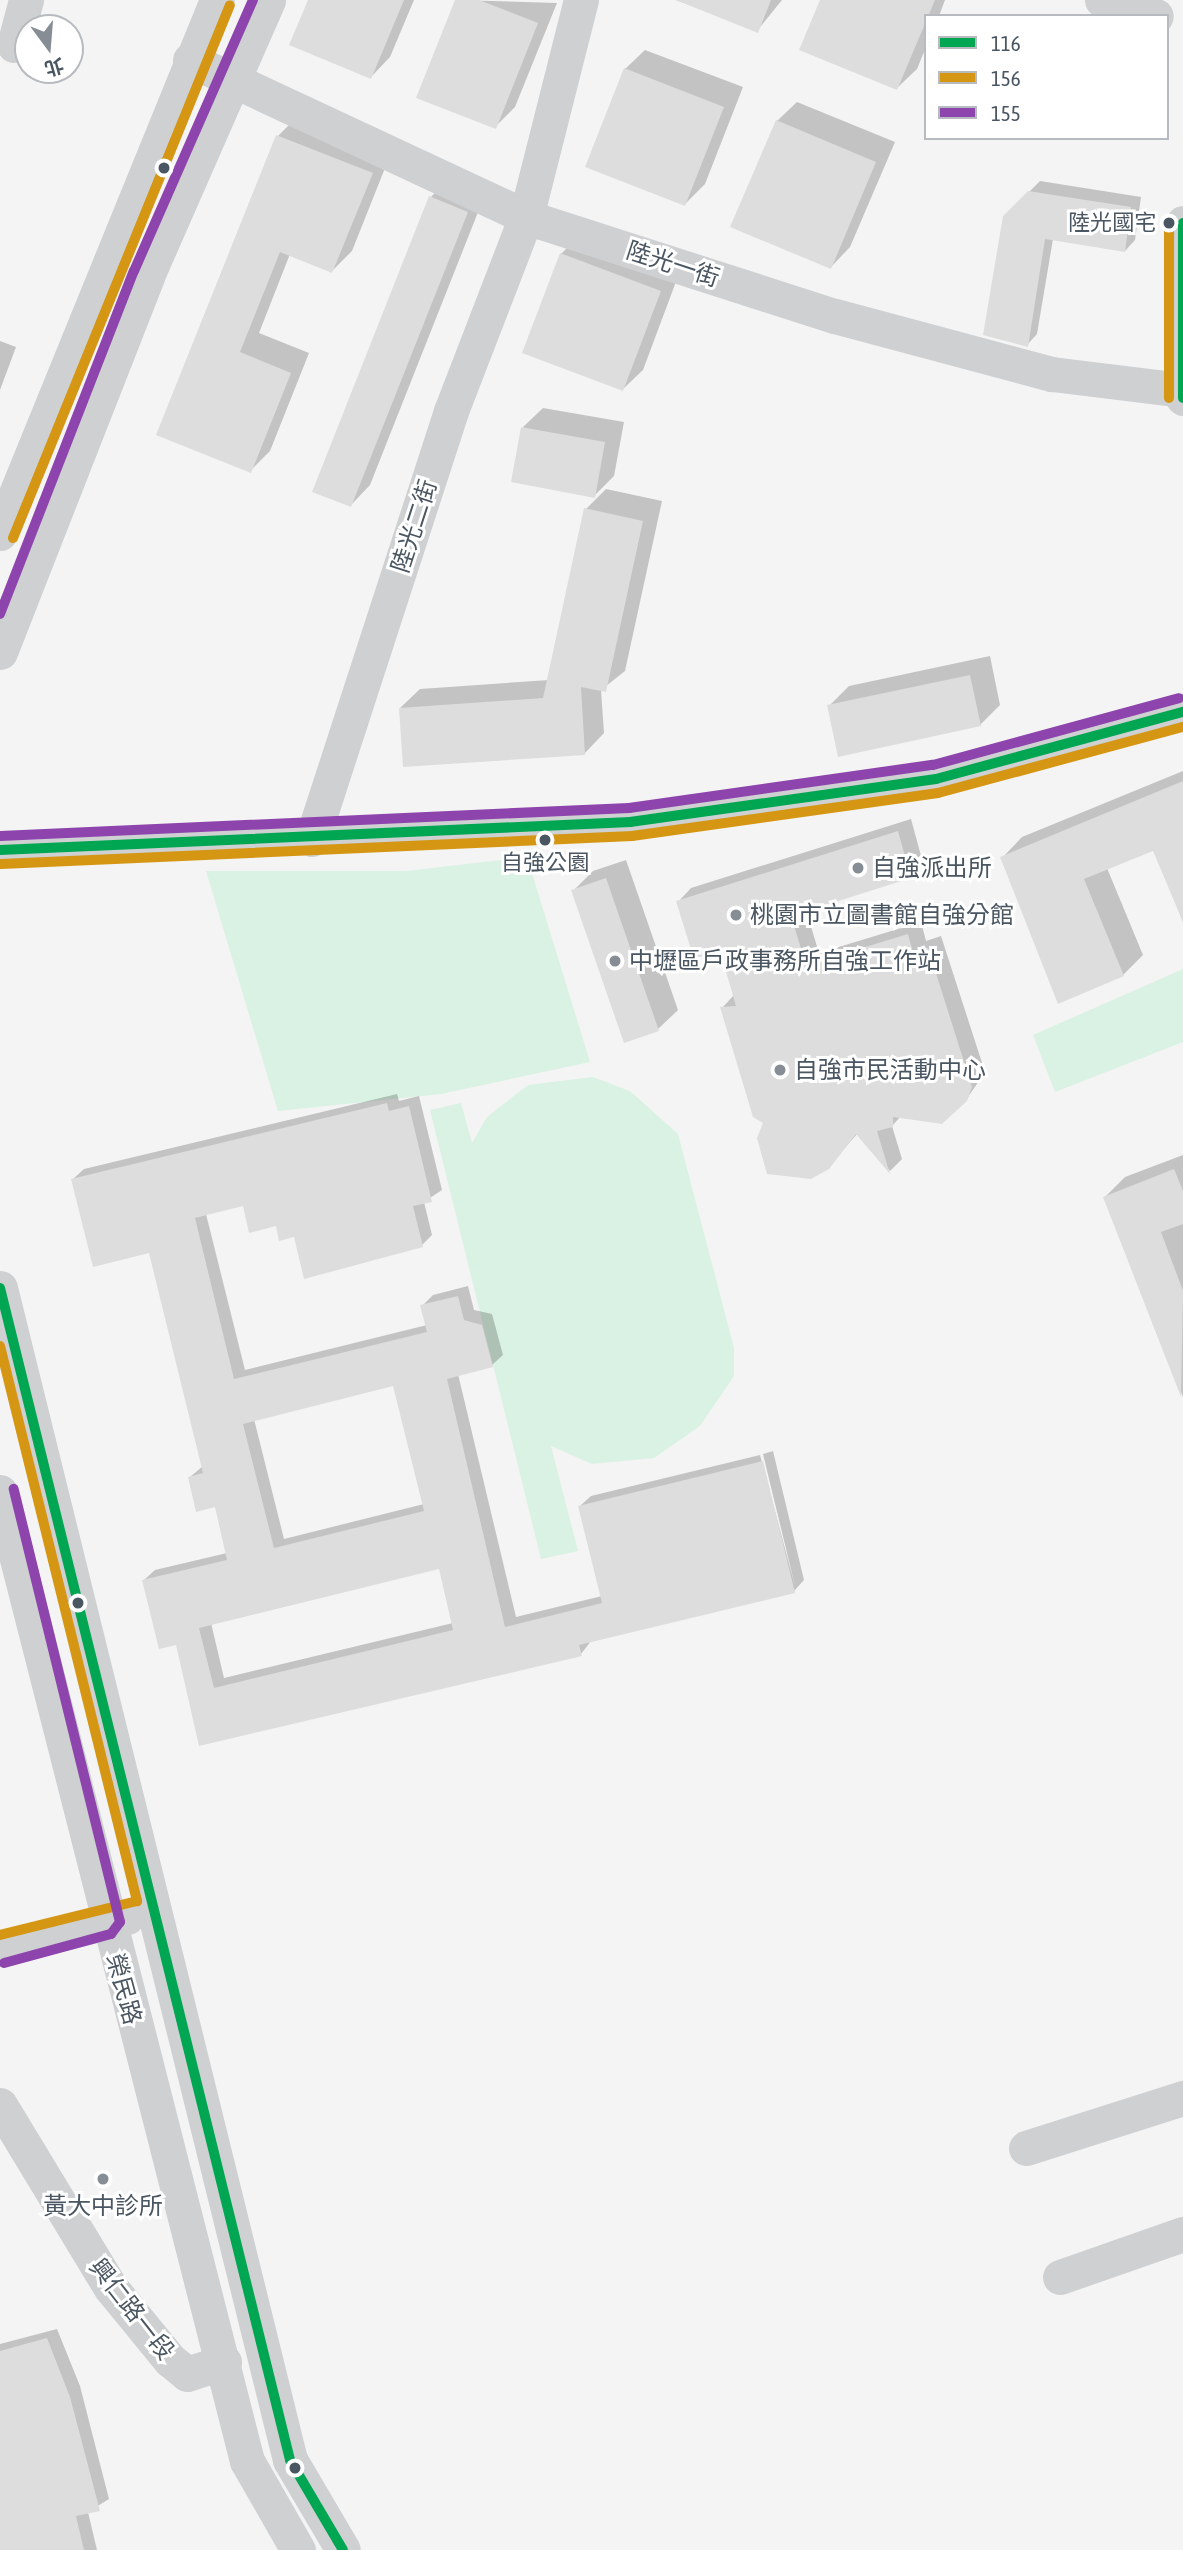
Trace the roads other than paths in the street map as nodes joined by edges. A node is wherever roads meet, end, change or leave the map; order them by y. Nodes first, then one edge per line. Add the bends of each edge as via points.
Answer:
1 (217, 0) edge
2 (268, 0) edge
3 (581, 0) edge
4 (1102, 0) edge
5 (1149, 14) edge
6 (190, 60) junction
7 (233, 79) junction
8 (526, 217) junction
9 (1183, 223) edge
10 (1182, 390) edge
11 (1183, 398) edge
12 (0, 533) edge
13 (0, 652) edge
14 (1183, 712) edge
15 (312, 839) junction
16 (0, 850) edge
17 (0, 1288) edge
18 (0, 1492) edge
19 (154, 1911) junction
20 (106, 1921) junction
21 (0, 1949) edge
22 (1183, 2098) edge
23 (0, 2105) edge
24 (1026, 2148) dead end
25 (1183, 2234) edge
26 (1060, 2277) dead end
27 (224, 2362) junction
28 (298, 2550) edge
29 (343, 2550) edge

1 - 6 street
2 - 7 street
3 - 8 street, 陸光二街
4 - 5 street
6 - 7 street, 陸光一街
6 - 12 street
7 - 8 street, 陸光一街
7 - 13 street via 147,276
8 - 10 street, 陸光一街 via 835,316 1040,371
8 - 15 street, 陸光二街 via 451,411
9 - 10 street
10 - 11 street
14 - 15 street via 936,779 630,822
15 - 16 street
17 - 19 street, 榮民路
18 - 20 street, 榮民路
19 - 20 street
19 - 29 street, 榮民路 via 290,2460
20 - 21 street
20 - 27 street, 榮民路
22 - 24 street
23 - 27 street, 興仁路一段 via 111,2288 170,2360 187,2374
25 - 26 street
27 - 28 street via 247,2461

